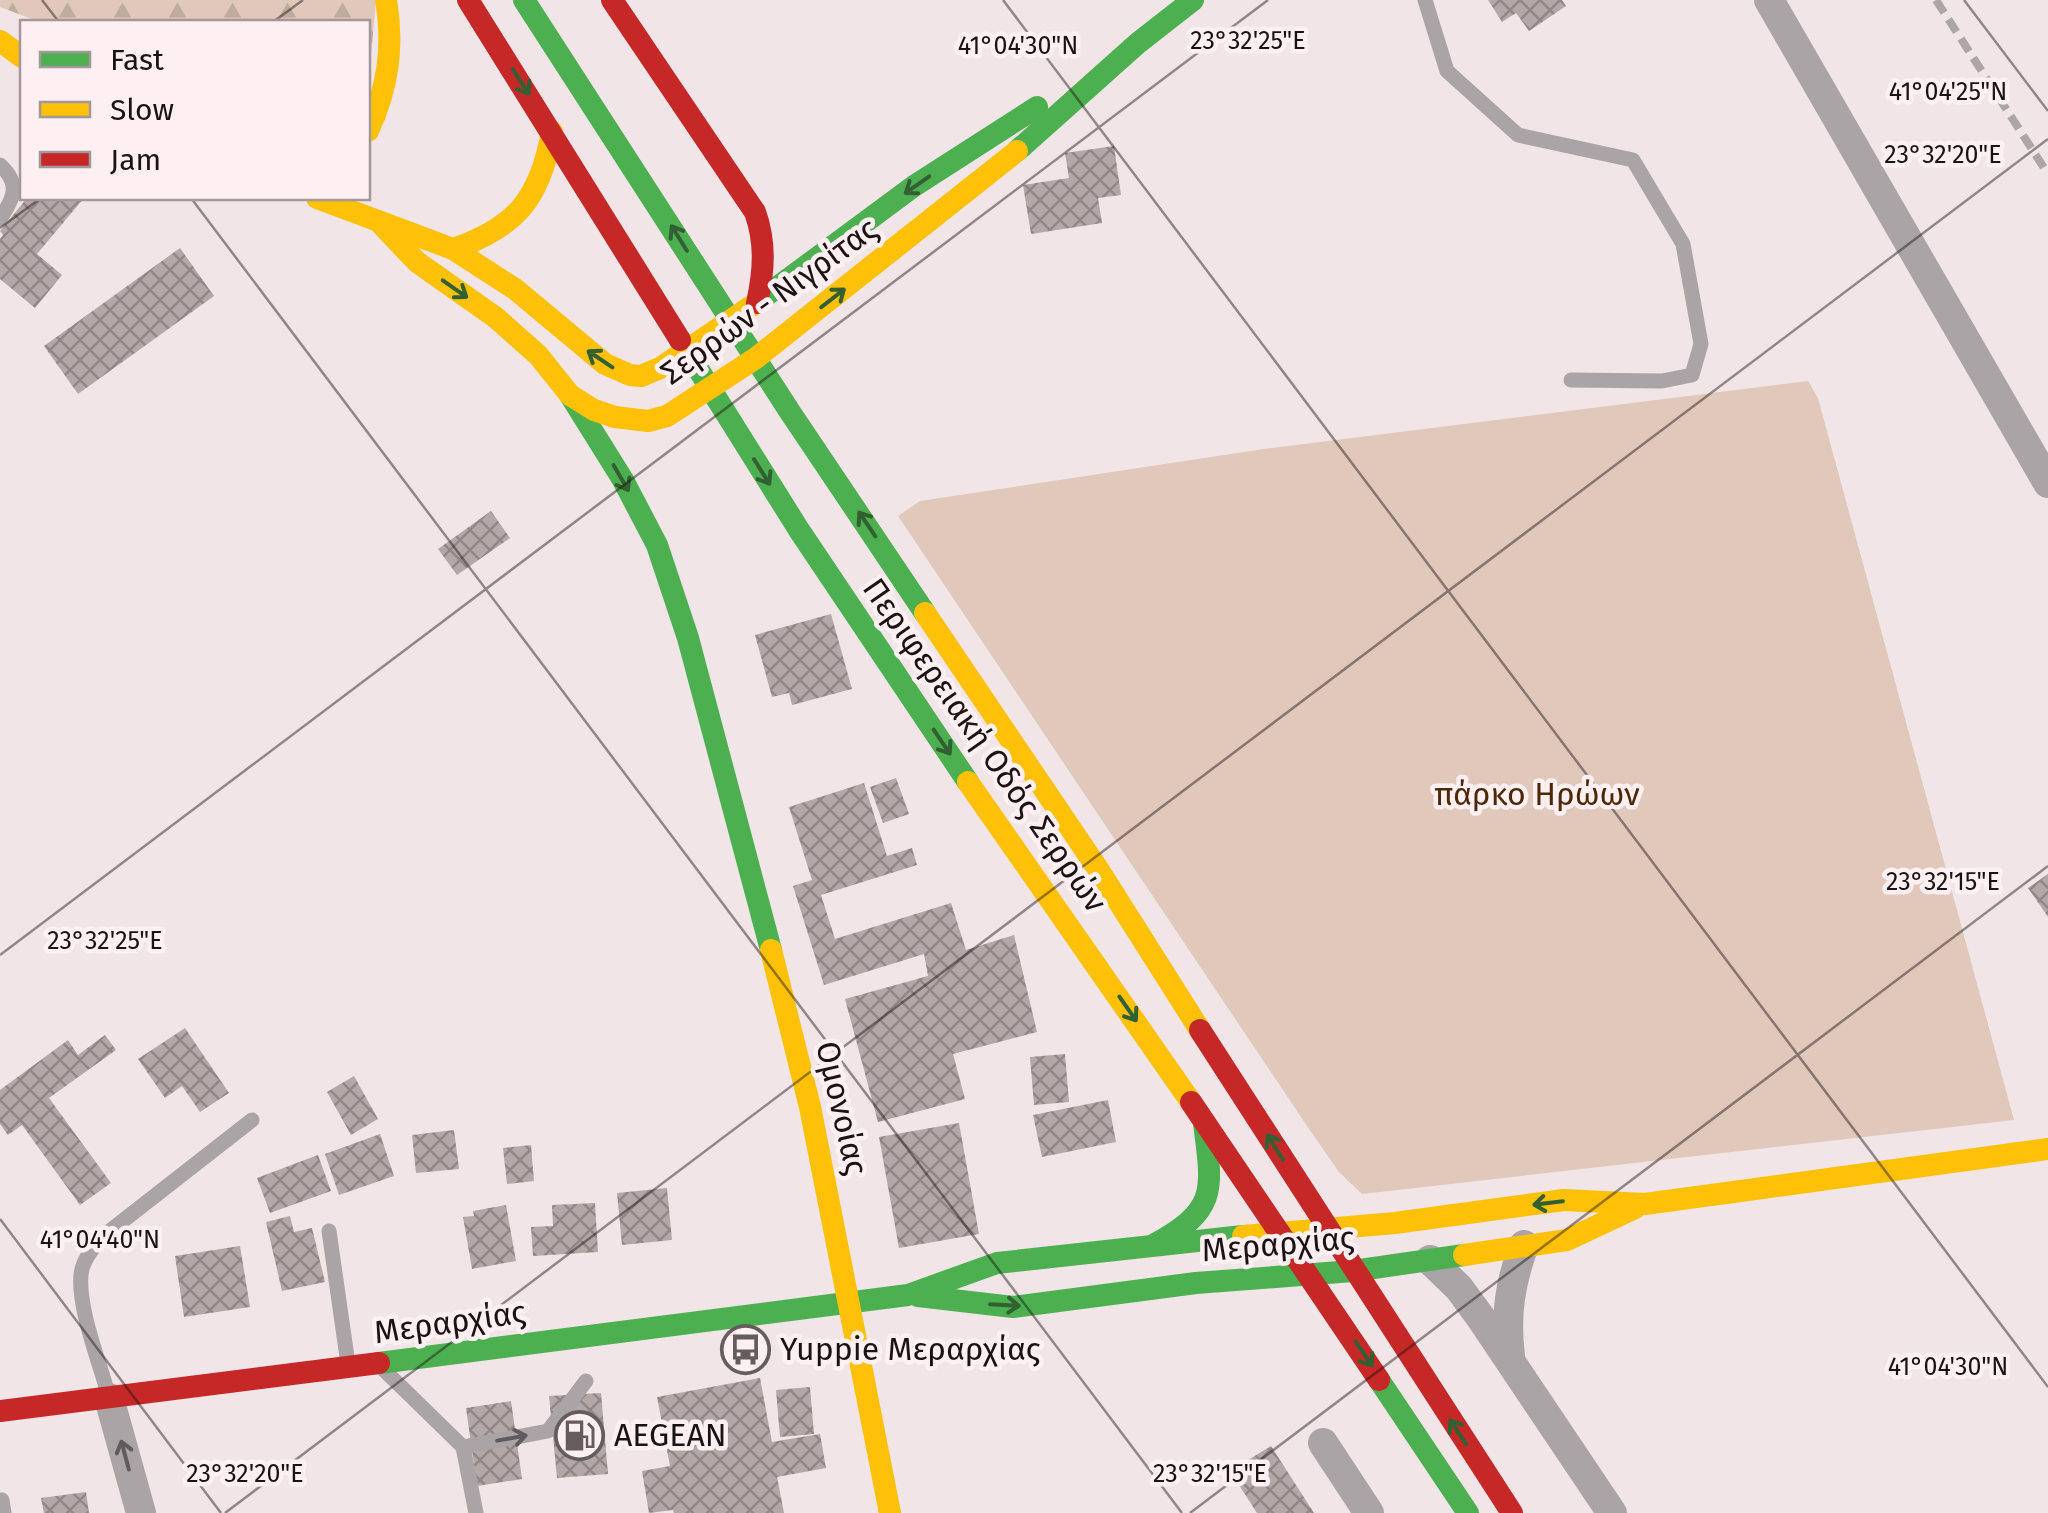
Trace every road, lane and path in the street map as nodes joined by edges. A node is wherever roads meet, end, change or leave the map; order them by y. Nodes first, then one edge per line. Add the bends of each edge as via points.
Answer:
1 (386, 0) edge
2 (468, 0) edge
3 (524, 0) edge
4 (612, 0) edge
5 (1193, 0) edge
6 (1425, 0) edge
7 (1769, 0) edge
8 (1138, 43) junction
9 (370, 127) edge
10 (552, 132) junction
11 (0, 164) edge
12 (328, 200) edge
13 (755, 212) junction
14 (0, 219) edge
15 (382, 225) junction
16 (782, 230) dead end
17 (856, 231) junction
18 (806, 237) dead end
19 (453, 249) junction
20 (756, 303) junction
21 (731, 321) junction
22 (686, 350) junction
23 (756, 358) junction
24 (1571, 380) dead end
25 (710, 389) junction
26 (570, 395) junction
27 (2048, 483) edge
28 (252, 1120) dead end
29 (1204, 1120) junction
30 (2048, 1149) edge
31 (1645, 1204) junction
32 (1328, 1230) junction
33 (329, 1231) dead end
34 (1281, 1233) junction
35 (1155, 1244) junction
36 (1524, 1245) junction
37 (1430, 1260) junction
38 (1353, 1271) junction
39 (1308, 1274) junction
40 (908, 1295) junction
41 (851, 1303) junction
42 (1510, 1359) junction
43 (379, 1364) junction
44 (348, 1368) junction
45 (586, 1382) dead end
46 (109, 1398) junction
47 (0, 1412) edge
48 (1323, 1443) dead end
49 (462, 1447) junction
50 (140, 1513) edge
51 (476, 1513) edge
52 (890, 1513) edge
53 (1369, 1513) edge
54 (1468, 1513) edge
55 (1512, 1513) edge
56 (1612, 1513) edge

1 - 9 main road via 390,66
2 -> 10 main road, Περιφερειακή Οδός Σερρών
21 -> 3 main road, Περιφερειακή Οδός Σερρών
4 - 13 main road
5 - 8 main road, Σερρών - Νιγρίτας
6 - 24 lane via 1450,74 1518,135 1633,160 1683,244 1700,344 1692,375
7 - 27 street
8 -> 17 main road, Σερρών - Νιγρίτας via 914,186
23 -> 8 main road, Σερρών - Νιγρίτας via 997,169
10 - 19 main road via 523,212 496,233
10 - 22 main road, Περιφερειακή Οδός Σερρών
11 - 14 lane via 14,184
12 - 15 main road
13 - 16 main road
13 - 20 main road via 766,252
15 - 19 main road, Σερρών - Νιγρίτας
15 -> 26 main road, Σερρών - Νιγρίτας via 417,262 538,355
17 - 18 main road
17 - 20 main road, Σερρών - Νιγρίτας
22 -> 19 main road, Σερρών - Νιγρίτας via 641,376 618,370
20 - 21 main road, Σερρών - Νιγρίτας
21 - 22 main road, Σερρών - Νιγρίτας
21 - 23 main road, Περιφερειακή Οδός Σερρών
22 - 25 main road, Περιφερειακή Οδός Σερρών
23 - 25 main road, Σερρών - Νιγρίτας
32 -> 23 main road, Περιφερειακή Οδός Σερρών via 1098,869
25 - 26 main road, Σερρών - Νιγρίτας via 648,421 594,410
25 -> 29 main road, Περιφερειακή Οδός Σερρών via 942,744
26 -> 41 main road, Ομονοίας via 656,545 688,638 805,1089
28 - 46 lane via 106,1234 84,1265 84,1303
29 - 34 main road, Περιφερειακή Οδός Σερρών
29 - 35 main road via 1209,1187 1203,1209 1188,1227
30 - 31 main road, Μεραρχίας
31 -> 32 main road, Μεραρχίας via 1564,1200
31 - 36 main road, Μεραρχίας via 1567,1240
32 - 34 main road, Μεραρχίας
32 - 38 main road, Περιφερειακή Οδός Σερρών
33 - 44 lane
34 - 35 main road, Μεραρχίας
34 - 39 main road, Περιφερειακή Οδός Σερρών
35 - 40 main road, Μεραρχίας via 997,1263
36 - 37 main road, Μεραρχίας
36 - 42 street via 1505,1320
37 - 38 main road, Μεραρχίας
37 - 42 street
38 - 39 main road, Μεραρχίας
55 -> 38 main road, Περιφερειακή Οδός Σερρών
40 -> 39 main road, Μεραρχίας via 1014,1307
39 -> 54 main road, Περιφερειακή Οδός Σερρών
40 - 41 main road, Μεραρχίας
41 - 43 main road, Μεραρχίας
41 - 52 main road, Ομονοίας
42 - 56 street
43 - 44 main road, Μεραρχίας
43 - 49 lane
44 - 46 main road, Μεραρχίας
49 -> 45 lane via 548,1432
46 - 47 main road, Μεραρχίας
50 -> 46 street
48 - 53 street
49 - 51 lane

